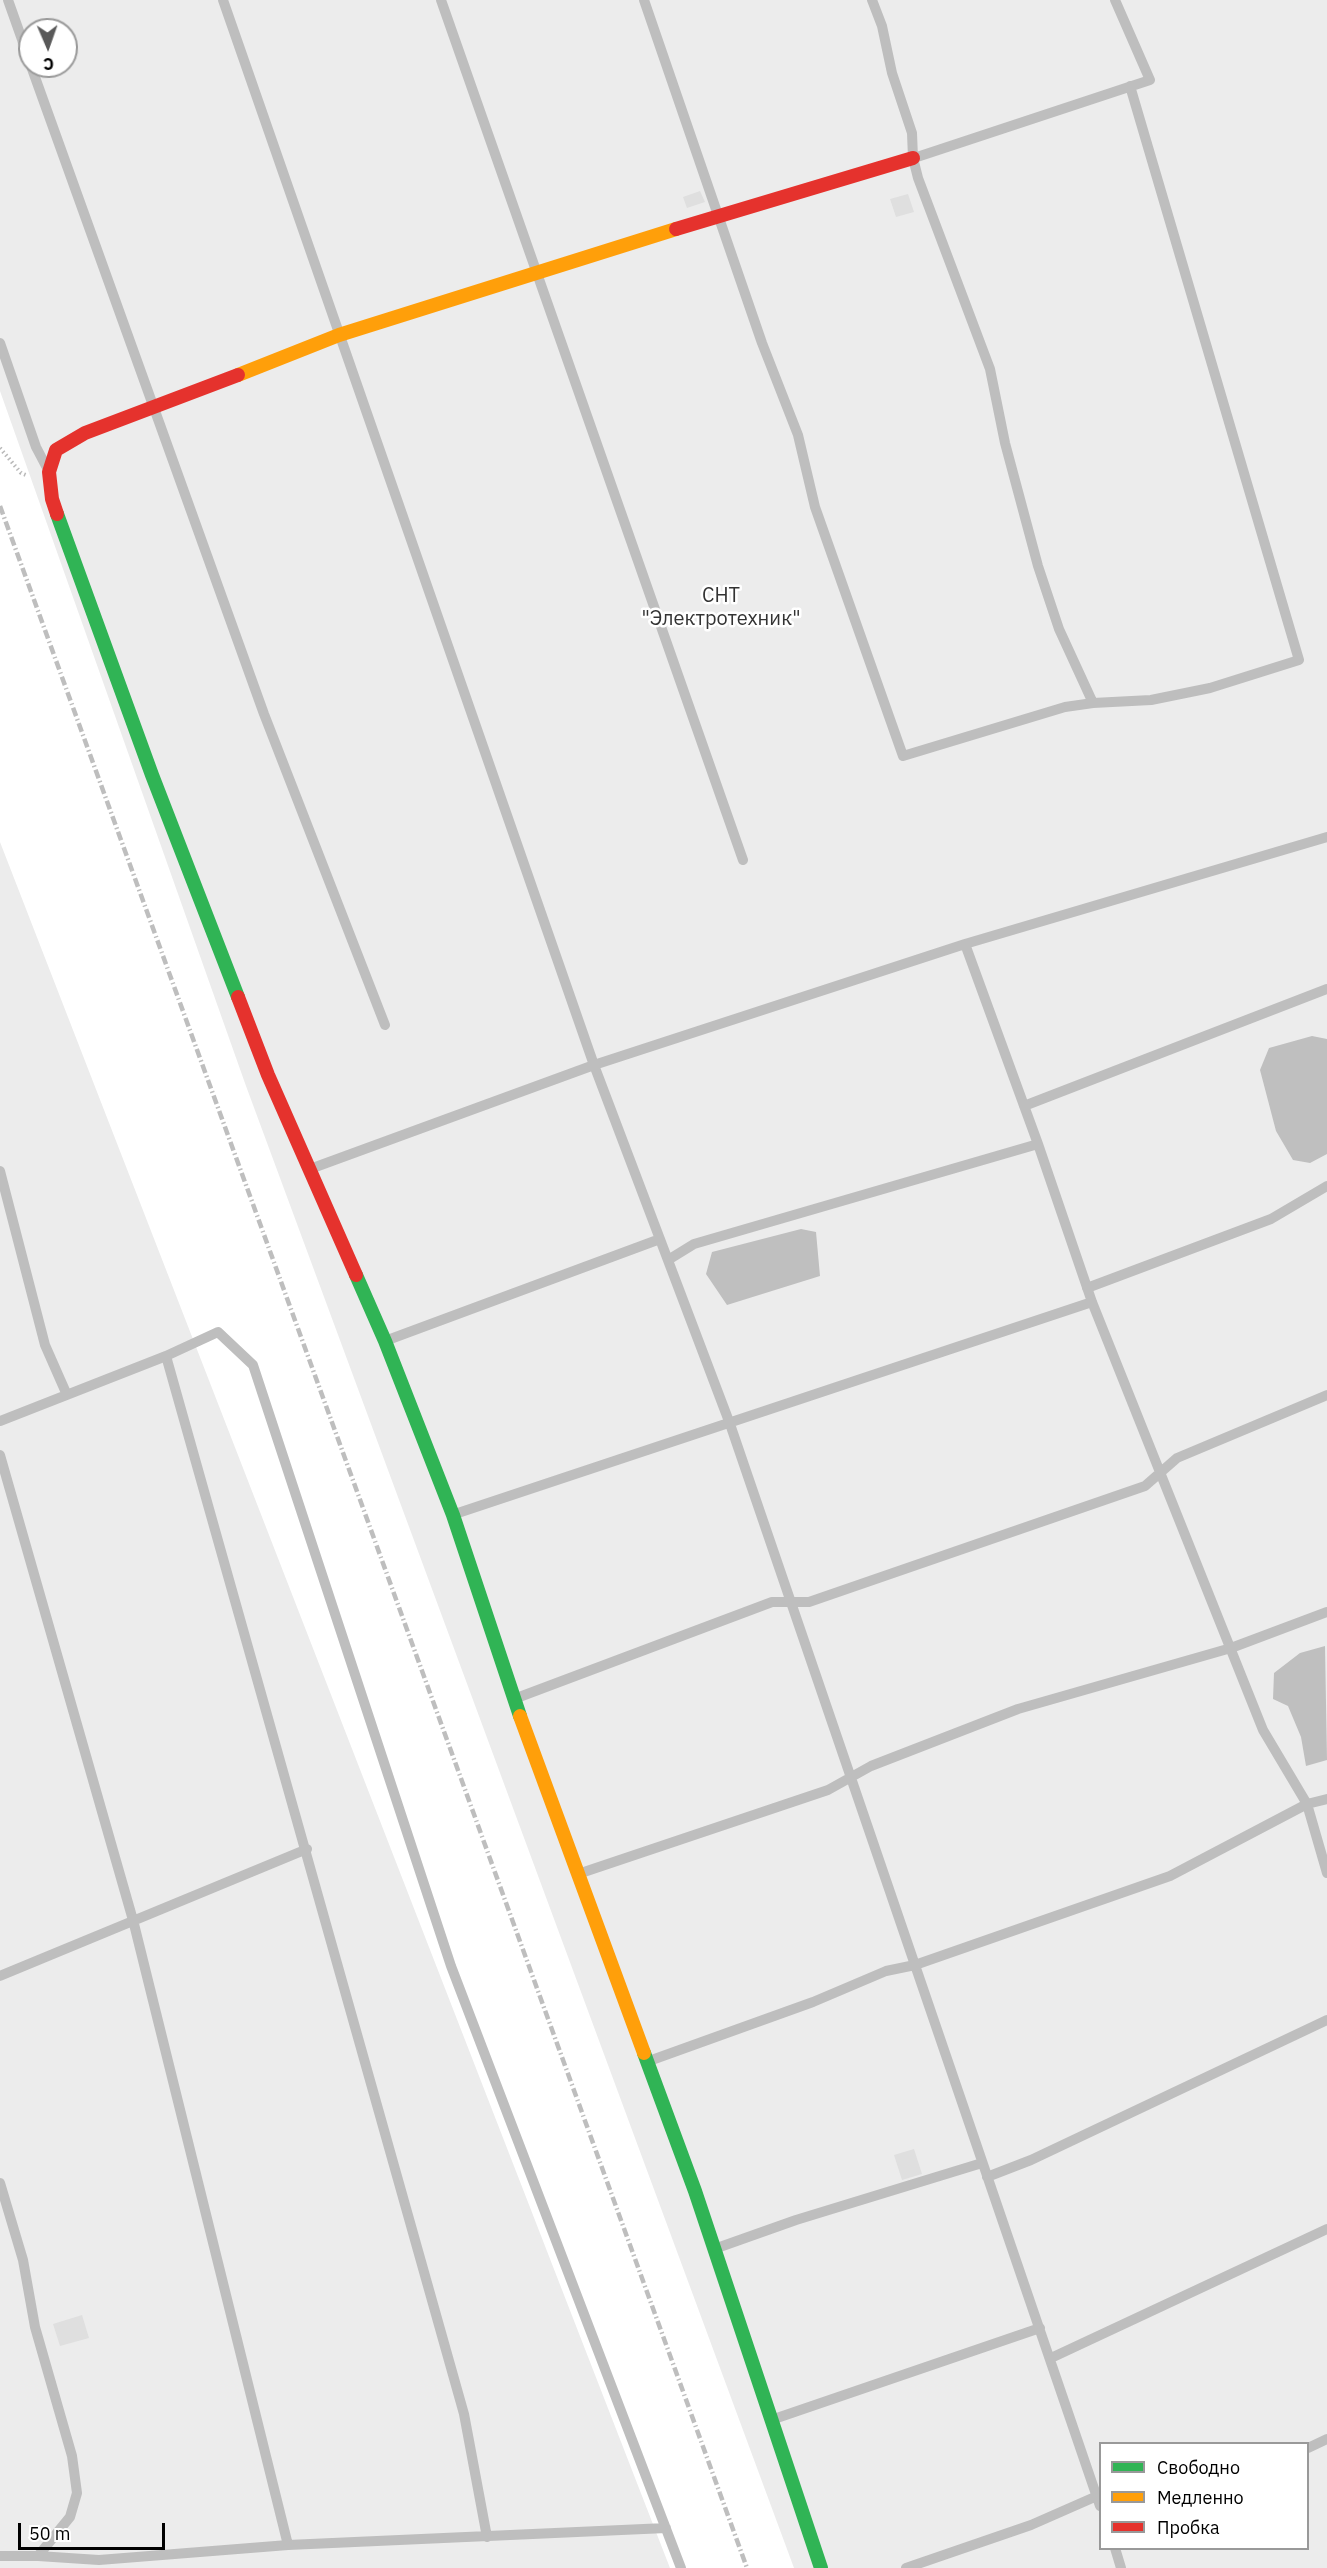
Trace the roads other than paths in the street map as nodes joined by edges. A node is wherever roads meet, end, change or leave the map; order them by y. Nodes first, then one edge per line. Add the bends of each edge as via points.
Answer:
1 (8, 0) edge
2 (223, 0) edge
3 (441, 0) edge
4 (644, 0) edge
5 (872, 0) edge
6 (1115, 0) edge
7 (18, 28) edge
8 (36, 78) edge
9 (1130, 86) junction
10 (913, 158) junction
11 (719, 215) junction
12 (537, 273) junction
13 (339, 335) junction
14 (0, 343) edge
15 (154, 408) junction
16 (50, 478) junction
17 (1093, 703) junction
18 (1327, 837) edge
19 (743, 860) dead end
20 (965, 944) junction
21 (1327, 989) edge
22 (385, 1025) dead end
23 (594, 1065) junction
24 (1024, 1106) junction
25 (1038, 1144) junction
26 (307, 1170) junction
27 (0, 1171) edge
28 (1327, 1186) edge
29 (660, 1239) junction
30 (668, 1260) junction
31 (1087, 1288) junction
32 (1092, 1302) junction
33 (385, 1341) junction
34 (166, 1356) junction
35 (67, 1395) junction
36 (1327, 1395) edge
37 (0, 1421) edge
38 (730, 1424) junction
39 (0, 1455) edge
40 (1161, 1473) junction
41 (453, 1515) junction
42 (791, 1601) junction
43 (1327, 1612) edge
44 (1231, 1648) junction
45 (514, 1699) junction
46 (851, 1777) junction
47 (1327, 1799) edge
48 (1307, 1804) junction
49 (307, 1849) junction
50 (578, 1873) junction
51 (1327, 1873) edge
52 (133, 1920) junction
53 (915, 1965) junction
54 (0, 1976) edge
55 (1327, 2020) edge
56 (648, 2062) junction
57 (982, 2163) junction
58 (987, 2177) junction
59 (0, 2183) edge
60 (1327, 2229) edge
61 (714, 2250) junction
62 (1040, 2328) junction
63 (1051, 2358) junction
64 (771, 2420) junction
65 (1327, 2439) edge
66 (1309, 2448) edge
67 (1099, 2501) edge
68 (666, 2528) junction
69 (487, 2537) junction
70 (288, 2545) junction
71 (1115, 2550) edge
72 (0, 2556) edge
73 (38, 2556) junction
74 (99, 2564) edge
75 (681, 2568) edge
76 (821, 2568) edge
77 (906, 2568) edge
78 (1121, 2568) edge

1 - 7 lane
2 - 13 lane
3 - 12 lane
4 - 11 lane
5 - 10 lane via 912,133
6 - 9 lane via 1150,80
8 - 15 lane
9 - 10 lane
9 - 17 lane via 1299,660 1210,688 1151,700
10 - 11 street
10 - 17 lane via 990,369 1005,443 1052,608
11 - 12 street
11 - 17 lane via 798,435 815,507 903,756 1065,707
12 - 13 street
12 - 19 lane
13 - 15 street
13 - 23 lane
14 - 16 lane
15 - 16 street via 85,433 56,450
15 - 22 lane via 264,714
16 - 26 street via 52,499 156,786
18 - 20 lane
20 - 23 lane
20 - 24 lane
21 - 24 lane
23 - 26 lane
23 - 29 lane
24 - 25 lane
25 - 30 lane via 694,1244
25 - 31 lane
26 - 33 street
27 - 35 lane via 45,1345
28 - 31 lane via 1271,1219
29 - 30 lane
29 - 33 lane
30 - 38 lane
31 - 32 lane
32 - 38 lane
32 - 40 lane
33 - 41 street
34 - 35 lane
34 - 49 lane
34 - 68 lane via 218,1332 253,1365 451,1966
35 - 37 lane
36 - 40 lane via 1177,1458
38 - 41 lane
38 - 42 lane
39 - 52 lane
40 - 42 lane via 1145,1486 809,1602
40 - 44 lane
41 - 45 street
42 - 45 lane via 772,1602
42 - 46 lane
43 - 44 lane
44 - 46 lane via 1018,1709
44 - 48 lane via 1263,1730
45 - 50 street
46 - 50 lane via 828,1790
46 - 53 lane
47 - 48 lane
48 - 51 lane
48 - 53 lane via 1170,1876
49 - 52 lane
49 - 69 lane via 464,2414
50 - 56 street
52 - 54 lane
52 - 70 lane
53 - 56 lane via 885,1971 813,2002
53 - 57 lane
55 - 58 lane via 1031,2160
56 - 61 street
57 - 58 lane
57 - 61 lane via 796,2220
58 - 62 lane
59 - 73 lane via 72,2456 77,2493 70,2517
60 - 63 lane
61 - 64 street
62 - 63 lane
62 - 64 lane
63 - 67 lane
64 - 76 street
65 - 66 lane
67 - 77 lane
68 - 69 lane
68 - 75 lane
69 - 70 lane
70 - 74 lane
71 - 78 lane
72 - 73 lane
73 - 74 lane

